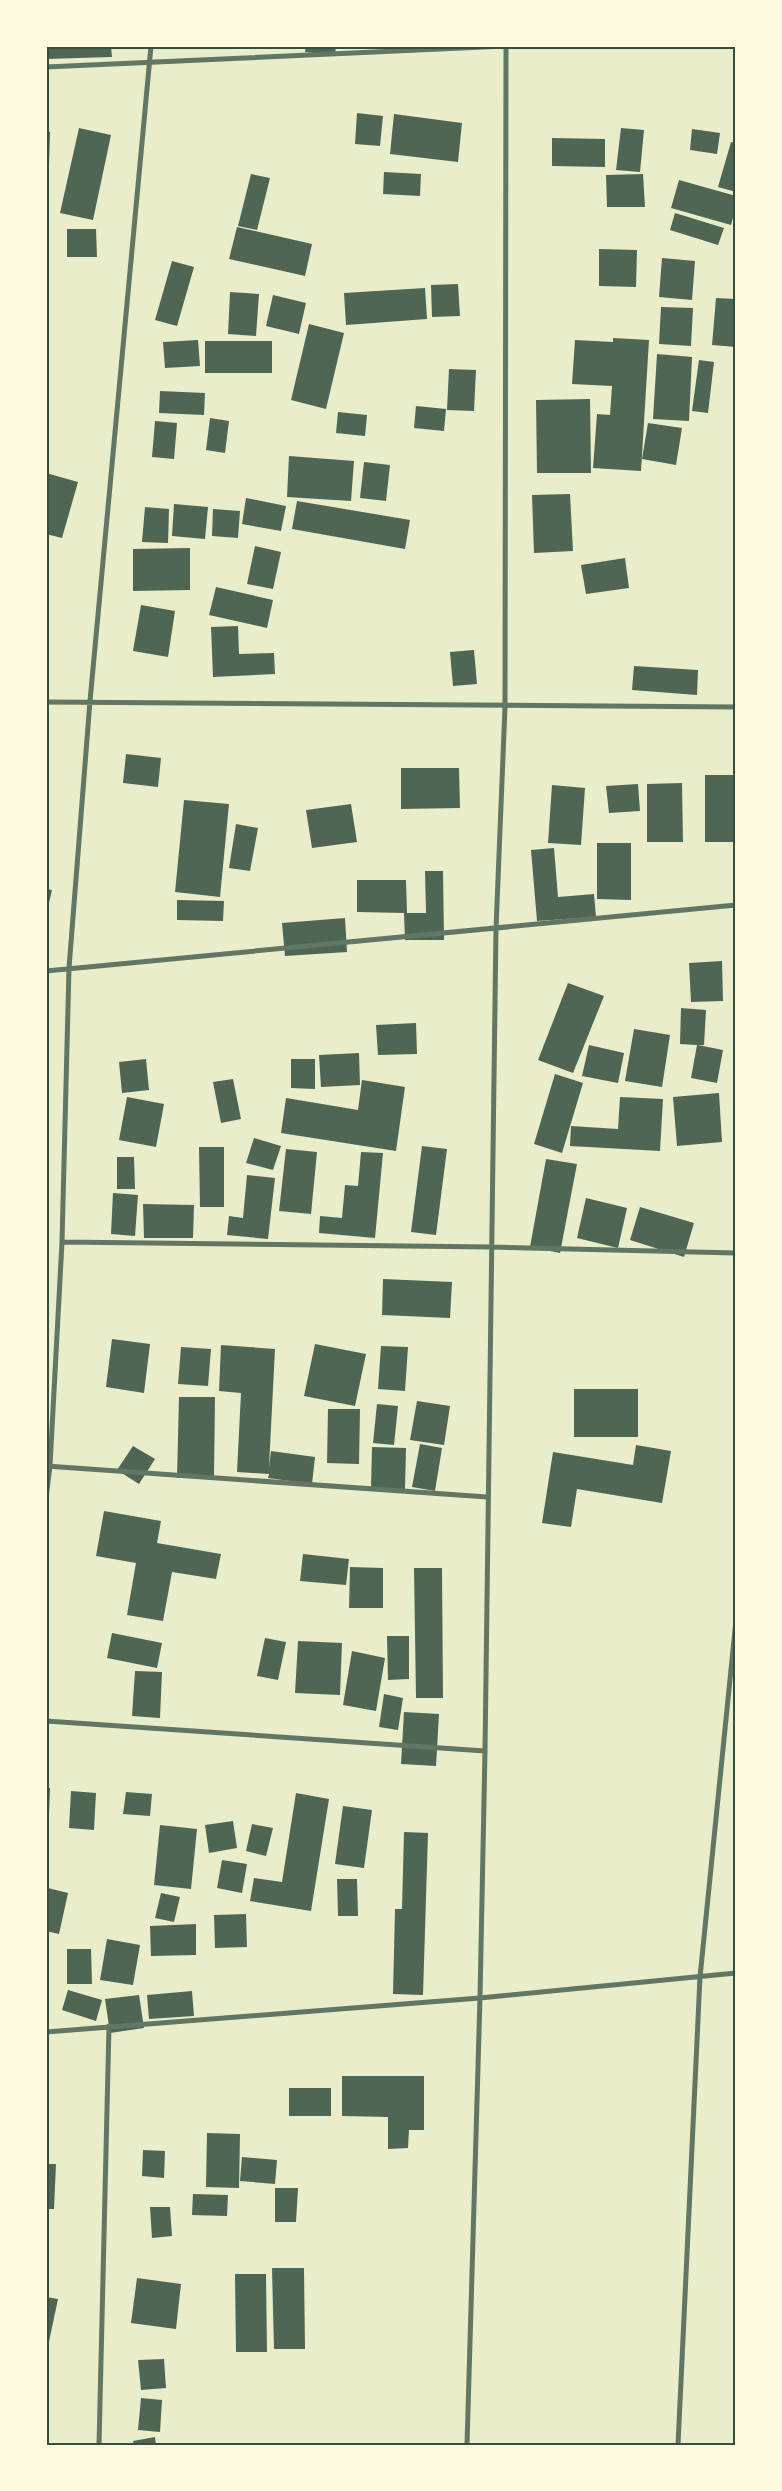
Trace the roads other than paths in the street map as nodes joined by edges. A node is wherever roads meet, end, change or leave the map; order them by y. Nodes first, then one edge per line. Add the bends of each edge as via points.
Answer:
1 (151, 46) edge
2 (506, 46) edge
3 (150, 64) junction
4 (46, 67) edge
5 (90, 701) junction
6 (46, 702) edge
7 (505, 706) junction
8 (736, 707) edge
9 (736, 905) edge
10 (496, 929) junction
11 (69, 968) junction
12 (46, 971) edge
13 (62, 1242) junction
14 (491, 1247) junction
15 (736, 1252) edge
16 (48, 1466) edge
17 (487, 1497) junction
18 (46, 1498) edge
19 (736, 1620) edge
20 (46, 1721) edge
21 (485, 1751) junction
22 (736, 1973) edge
23 (700, 1977) junction
24 (480, 1998) junction
25 (109, 2026) junction
26 (46, 2032) edge
27 (99, 2445) edge
28 (467, 2445) edge
29 (678, 2445) edge

1 - 3 street
2 - 3 street
2 - 7 street
3 - 4 street
3 - 5 street
5 - 6 street
5 - 7 street
5 - 11 street
7 - 8 street
7 - 10 street
9 - 10 street
10 - 11 street
10 - 14 street
11 - 12 street
11 - 13 street
13 - 14 street
13 - 16 street
14 - 15 street
14 - 17 street
16 - 17 street
16 - 18 street
17 - 21 street
19 - 23 street
20 - 21 street
21 - 24 street
22 - 23 street
23 - 24 street
23 - 29 street
24 - 25 street
24 - 28 street
25 - 26 street
25 - 27 street

